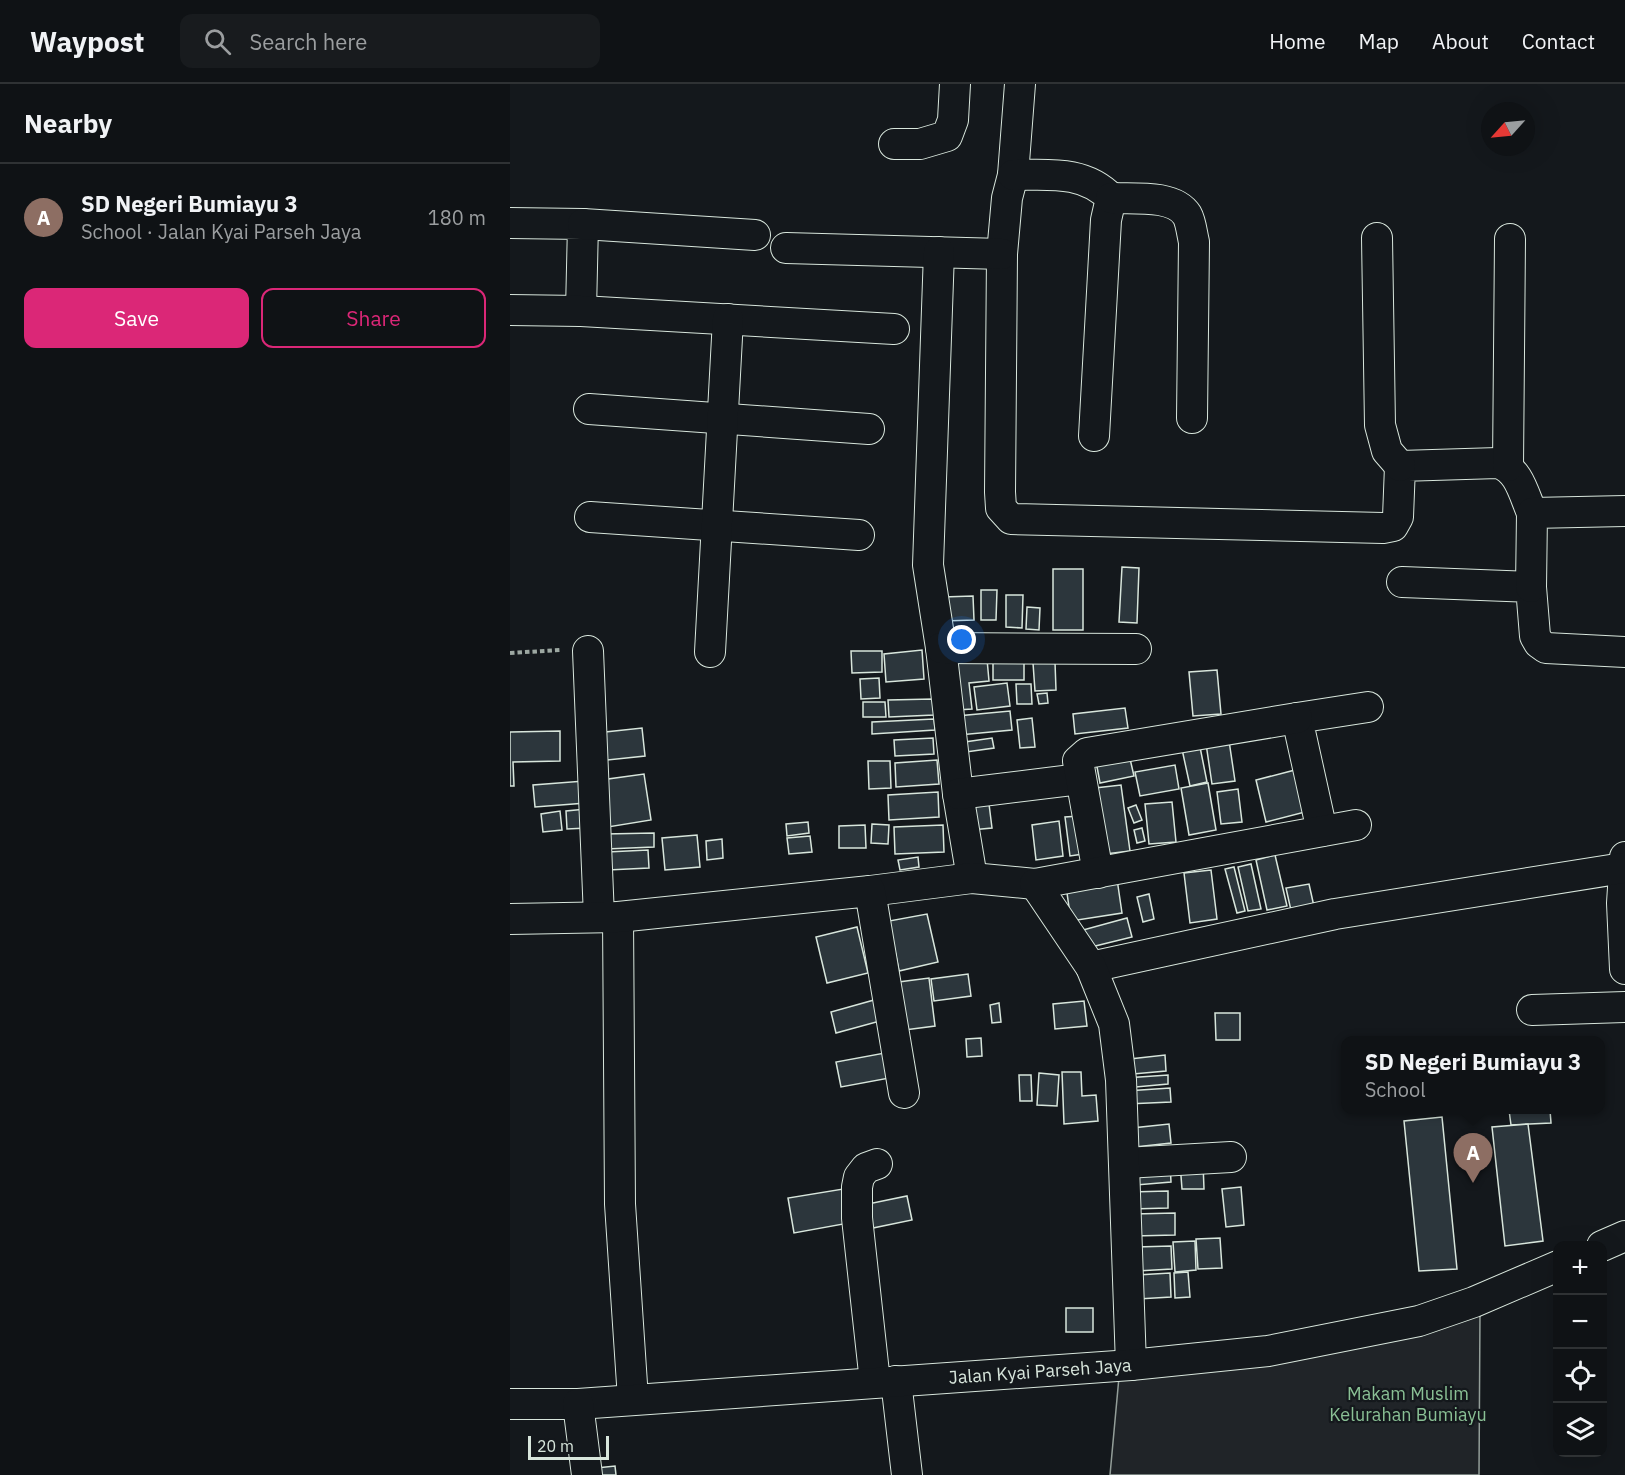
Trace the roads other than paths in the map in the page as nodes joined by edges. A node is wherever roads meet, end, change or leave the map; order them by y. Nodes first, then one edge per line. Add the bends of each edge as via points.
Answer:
1 (955, 84) edge
2 (1020, 84) edge
3 (894, 144) dead end
4 (1013, 175) junction
5 (1111, 198) junction
6 (510, 223) edge
7 (583, 224) junction
8 (755, 236) dead end
9 (1377, 238) dead end
10 (1510, 239) dead end
11 (786, 248) dead end
12 (939, 252) junction
13 (1002, 254) junction
14 (510, 310) edge
15 (581, 311) junction
16 (728, 319) junction
17 (894, 329) dead end
18 (589, 409) dead end
19 (1192, 418) dead end
20 (723, 419) junction
21 (869, 429) dead end
22 (1094, 436) dead end
23 (1400, 466) junction
24 (1508, 466) junction
25 (1625, 511) edge
26 (1532, 513) junction
27 (590, 517) dead end
28 (716, 525) junction
29 (859, 535) dead end
30 (1402, 582) dead end
31 (1531, 587) junction
32 (941, 648) junction
33 (1136, 649) dead end
34 (588, 651) road end
35 (710, 652) dead end
36 (1625, 652) edge
37 (1368, 707) dead end
38 (1297, 718) junction
39 (1080, 778) junction
40 (958, 794) junction
41 (1356, 825) dead end
42 (1322, 831) junction
43 (1624, 863) edge
44 (1098, 873) junction
45 (972, 878) junction
46 (1035, 884) junction
47 (870, 891) junction
48 (609, 917) junction
49 (510, 919) edge
50 (1091, 967) junction
51 (1625, 969) edge
52 (1625, 1007) edge
53 (1532, 1010) dead end
54 (904, 1093) dead end
55 (1231, 1157) dead end
56 (1125, 1163) junction
57 (877, 1164) dead end
58 (1625, 1236) edge
59 (1607, 1244) edge
60 (1553, 1268) edge
61 (1131, 1365) junction
62 (886, 1382) junction
63 (633, 1399) junction
64 (510, 1404) edge
65 (578, 1404) junction
66 (586, 1475) edge
67 (907, 1475) edge

1 - 3 street via 953,120 947,136 920,144
2 - 4 street
4 - 5 street via 1086,179
4 - 13 street
5 - 19 street via 1164,201 1179,206 1188,216 1194,242
5 - 22 street via 1106,220
6 - 7 street
7 - 8 street
7 - 15 street
9 - 23 street via 1380,425 1387,451
10 - 24 street
11 - 12 street
12 - 13 street
12 - 32 street via 928,565
13 - 23 street via 1000,492 1001,508 1011,519 1383,528 1394,526 1398,517
14 - 15 street
15 - 16 street
16 - 17 street
16 - 20 street
18 - 20 street
20 - 21 street
20 - 28 street
23 - 24 street
24 - 26 street
25 - 26 street
26 - 31 street
27 - 28 street
28 - 29 street
28 - 35 street
30 - 31 street
31 - 36 street via 1535,636 1546,648
32 - 33 street
32 - 40 street
34 - 48 street
37 - 38 street
38 - 39 street via 1087,753 1078,761
38 - 42 street
39 - 40 street
39 - 44 street
40 - 45 street
41 - 42 street
42 - 44 street
43 - 50 street via 1335,914
43 - 51 street
44 - 46 street
45 - 46 street
45 - 47 street
46 - 50 street
47 - 48 street
47 - 54 street
48 - 49 street
48 - 63 street via 620,1204
50 - 56 street via 1114,1024
52 - 53 street
55 - 56 street
56 - 61 street
57 - 62 street via 866,1168 859,1177 857,1218
58 - 59 street
60 - 61 street, Jalan Kyai Parseh Jaya via 1419,1322 1268,1352
61 - 62 street, Jalan Kyai Parseh Jaya
62 - 63 street, Jalan Kyai Parseh Jaya
62 - 67 street
63 - 65 street, Jalan Kyai Parseh Jaya
64 - 65 street, Jalan Kyai Parseh Jaya
65 - 66 street

